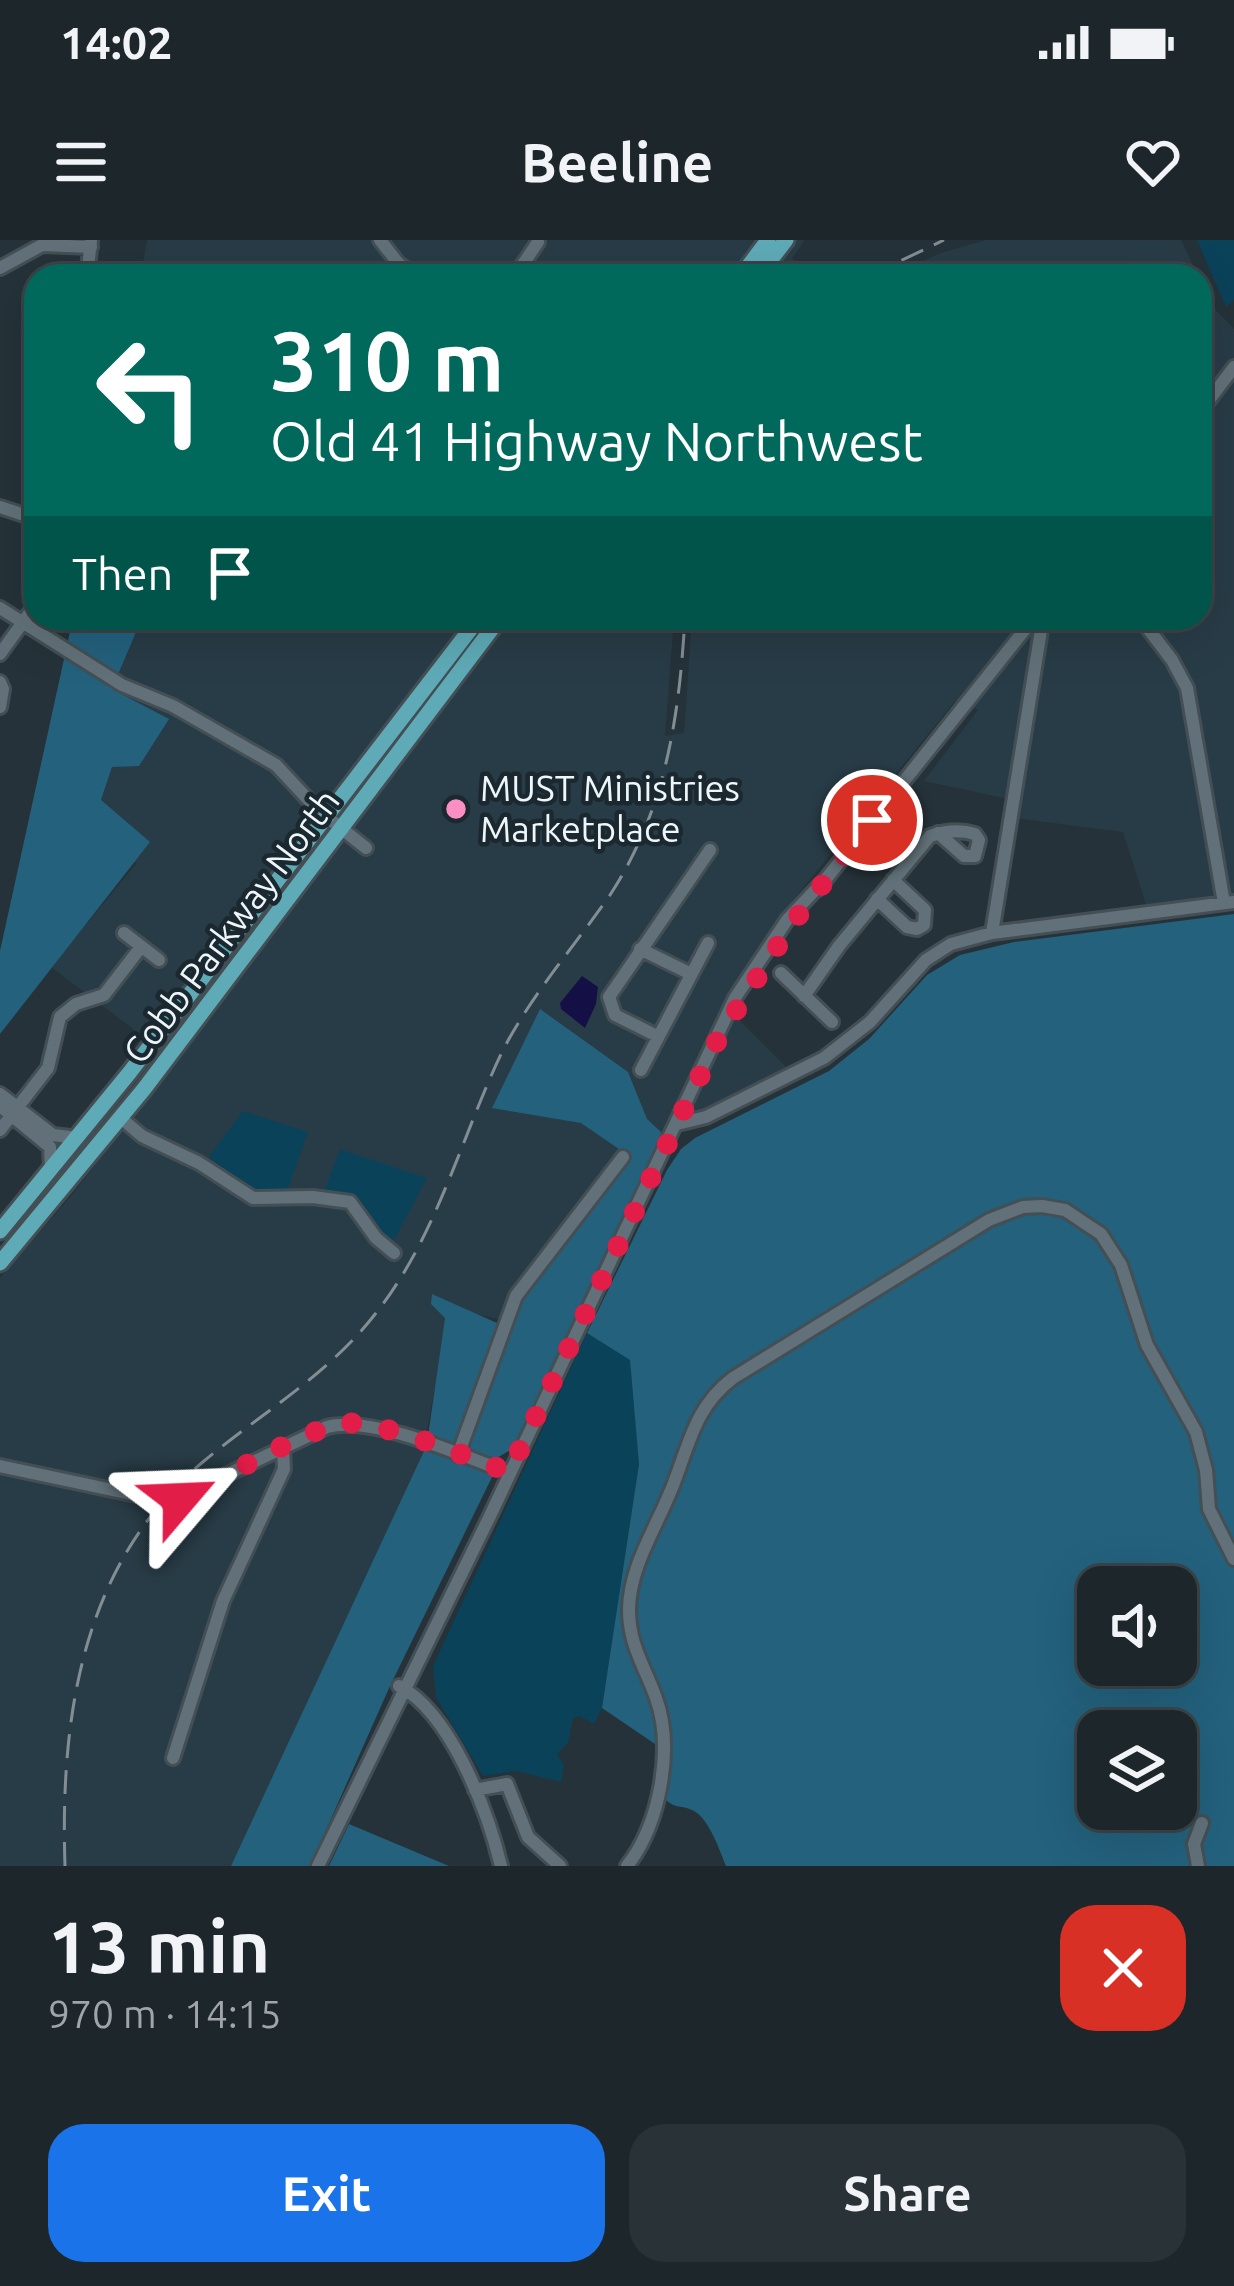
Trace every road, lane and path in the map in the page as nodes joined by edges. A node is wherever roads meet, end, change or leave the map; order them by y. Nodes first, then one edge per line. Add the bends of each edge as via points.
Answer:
1 (380, 240) edge
2 (786, 240) edge
3 (91, 244) edge
4 (399, 264) edge
5 (767, 264) edge
6 (0, 268) edge
7 (1234, 367) edge
8 (1212, 396) edge
9 (0, 608) edge
10 (23, 624) joint
11 (33, 630) edge
12 (470, 630) edge
13 (491, 630) edge
14 (1029, 630) edge
15 (1037, 630) edge
16 (1149, 630) edge
17 (0, 658) edge
18 (0, 681) edge
19 (0, 707) edge
20 (326, 816) junction
21 (343, 830) junction
22 (938, 833) dead end
23 (366, 848) dead end
24 (710, 850) dead end
25 (892, 880) junction
26 (877, 899) junction
27 (1229, 903) edge
28 (922, 926) junction
29 (124, 933) dead end
30 (992, 933) junction
31 (708, 943) dead end
32 (142, 946) junction
33 (942, 948) junction
34 (640, 949) junction
35 (159, 960) dead end
36 (689, 973) junction
37 (781, 973) dead end
38 (804, 996) junction
39 (832, 1022) dead end
40 (657, 1036) junction
41 (641, 1070) dead end
42 (0, 1094) edge
43 (10, 1109) edge
44 (121, 1118) junction
45 (677, 1124) junction
46 (0, 1130) edge
47 (78, 1138) junction
48 (623, 1157) dead end
49 (50, 1173) junction
50 (0, 1232) edge
51 (394, 1253) dead end
52 (0, 1263) edge
53 (283, 1449) junction
54 (458, 1455) junction
55 (0, 1468) edge
56 (509, 1472) junction
57 (1234, 1559) edge
58 (422, 1655) junction
59 (402, 1688) junction
60 (428, 1707) junction
61 (396, 1709) junction
62 (173, 1758) dead end
63 (475, 1790) junction
64 (344, 1813) junction
65 (1202, 1823) dead end
66 (318, 1866) edge
67 (501, 1866) edge
68 (560, 1866) edge
69 (628, 1866) edge
70 (1198, 1866) edge

1 - 4 street
2 - 5 main road
3 - 6 street via 42,245
7 - 8 street
9 - 10 street
10 - 17 street
11 - 20 street via 276,766
12 - 20 main road, Cobb Parkway North
13 - 21 main road, Cobb Parkway North
14 - 45 street via 751,970
15 - 30 street
16 - 27 street via 1186,688
17 - 18 street via 7,670
18 - 19 street
20 - 21 street
20 - 47 main road, Cobb Parkway North
21 - 23 street
21 - 44 main road, Cobb Parkway North
22 - 25 street
24 - 34 street
25 - 26 street
25 - 28 street via 925,910
26 - 28 street via 907,926
26 - 38 street
27 - 30 street
28 - 33 street
29 - 32 street
30 - 33 street
31 - 36 street
32 - 35 street
32 - 43 street via 104,994 60,1017 48,1068
33 - 45 street via 824,1058
34 - 36 street
34 - 40 street via 611,992 610,1007
36 - 40 street
37 - 38 street
38 - 39 street
40 - 41 street
42 - 43 street
43 - 46 street
43 - 47 street via 58,1138
43 - 49 street via 50,1147
44 - 51 street via 253,1198 350,1202
44 - 52 main road, Cobb Parkway North
45 - 56 street
47 - 49 main road, Cobb Parkway North
48 - 54 street via 516,1296
49 - 50 main road, Cobb Parkway North
53 - 54 street via 328,1427 358,1423
53 - 55 street via 170,1502
53 - 62 street via 284,1469 223,1601
54 - 56 street
56 - 58 street
56 - 59 street
57 - 69 street via 1209,1509 1196,1432 1147,1345 1121,1264 1101,1234 1065,1210 1042,1206 989,1220 733,1378 695,1420 630,1595 633,1649 658,1703 664,1752 643,1844
58 - 59 street
58 - 60 street
59 - 60 street
59 - 61 street
59 - 64 street
60 - 61 street
60 - 63 street
61 - 64 street
63 - 67 street
63 - 68 street via 510,1786 528,1837
64 - 66 street
65 - 70 street via 1194,1844

